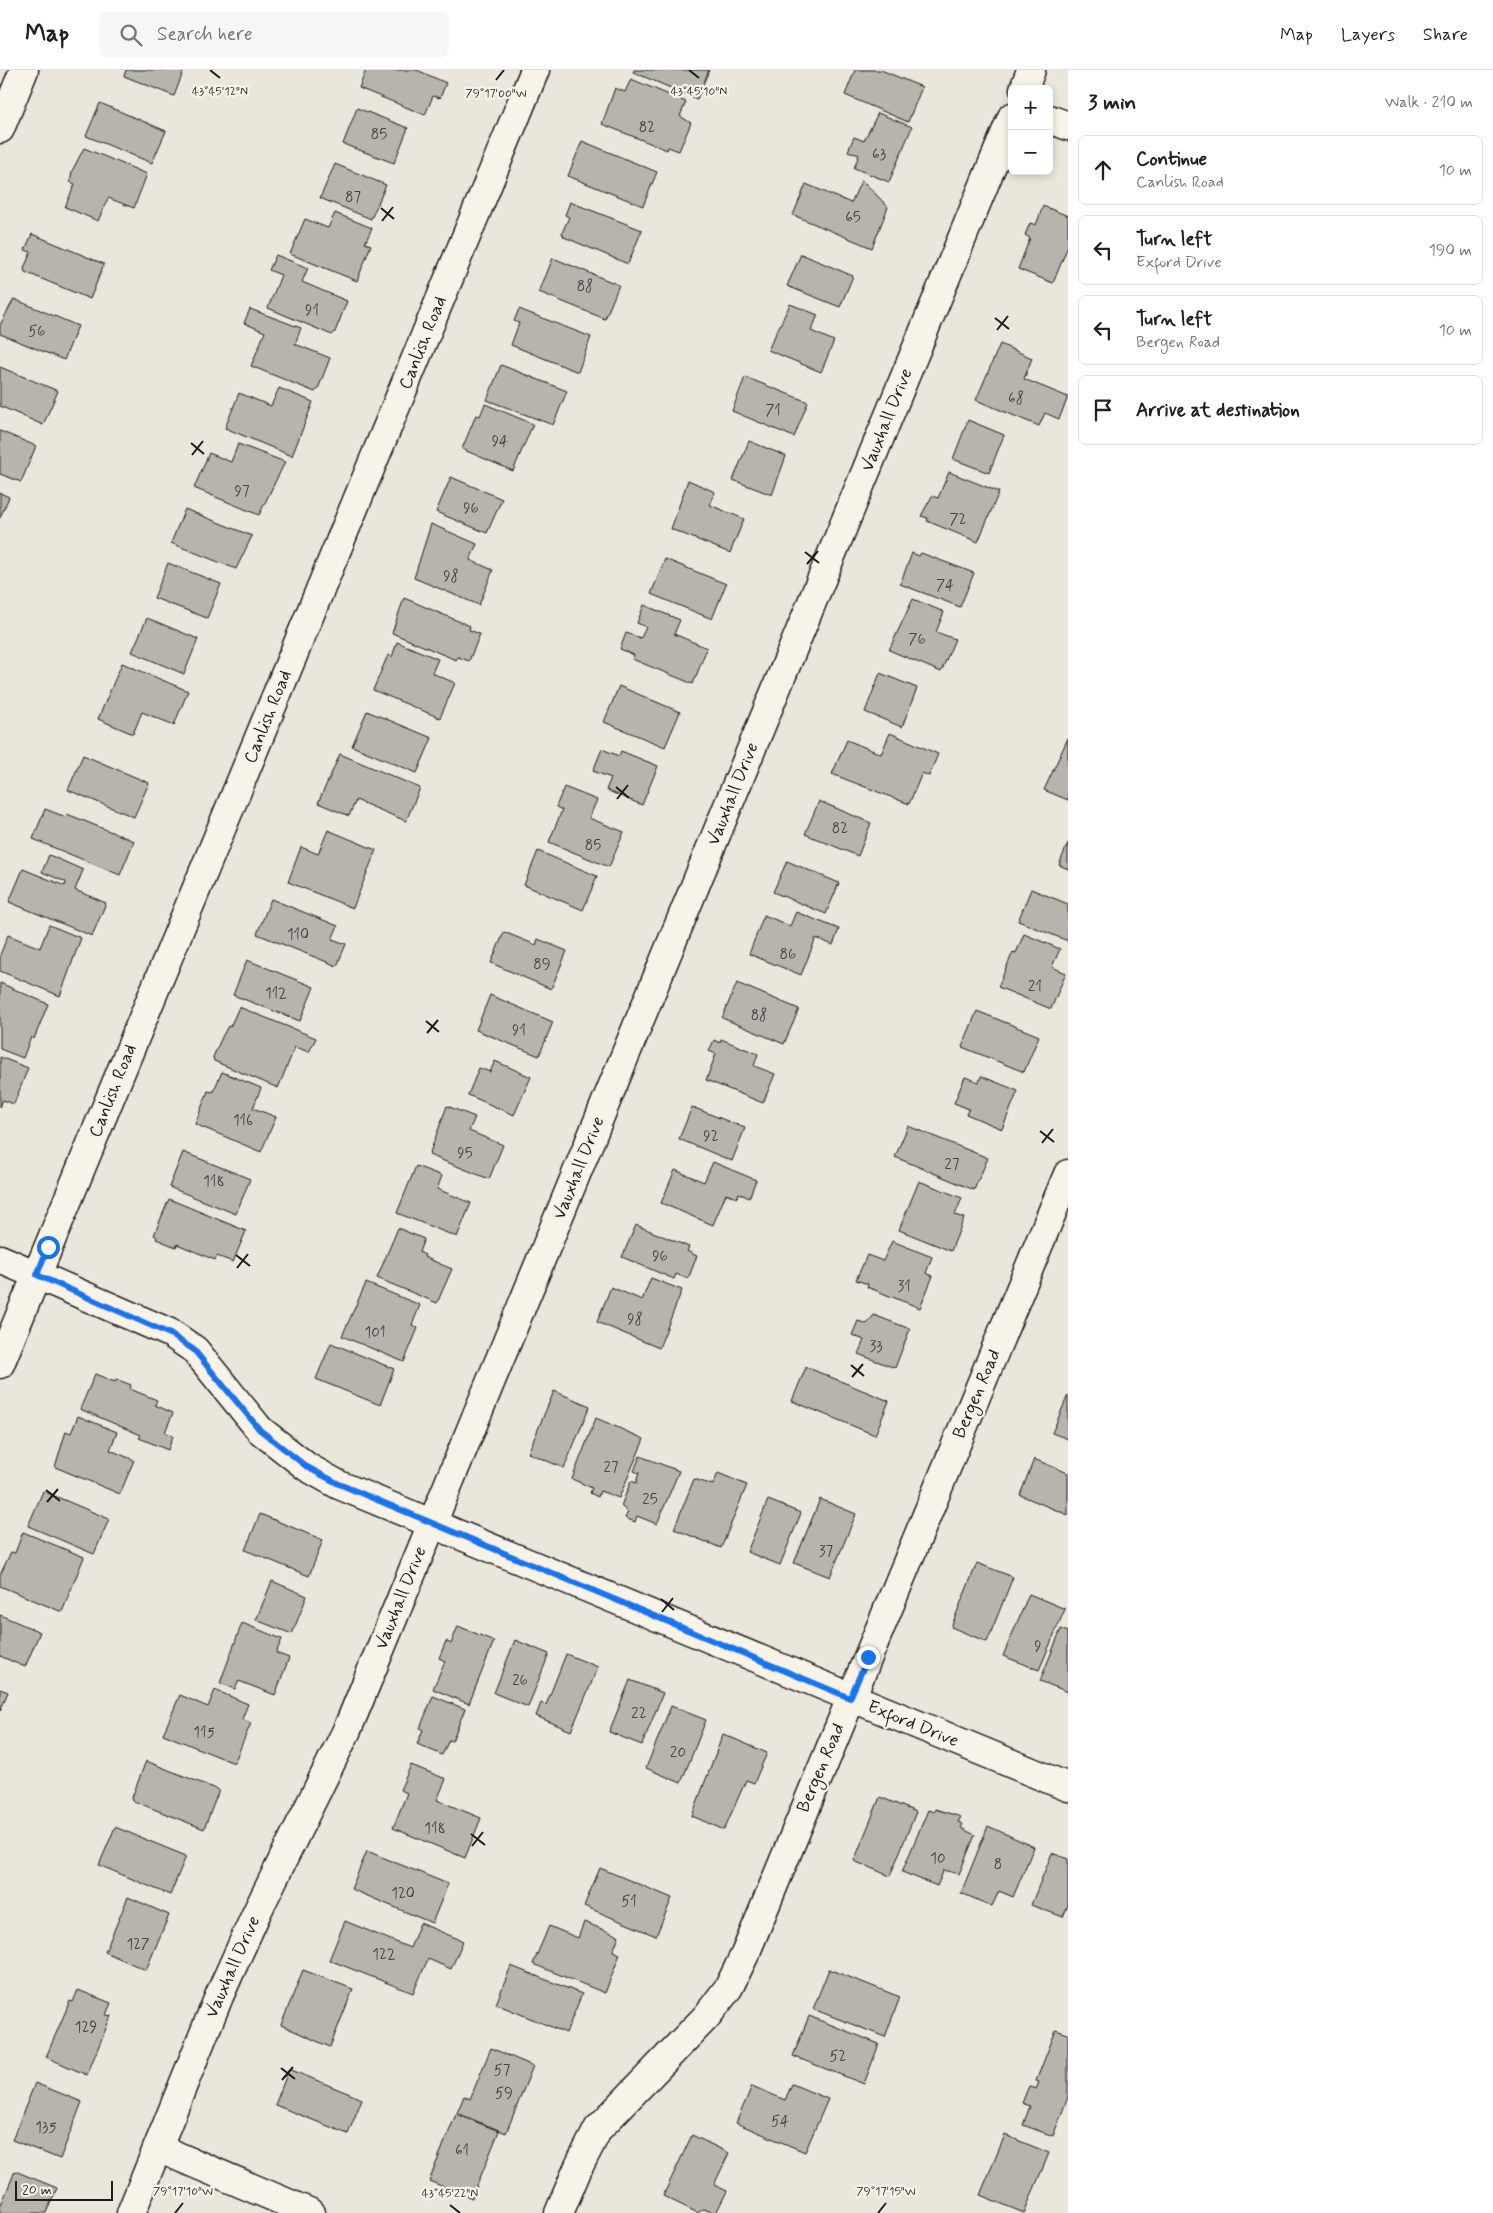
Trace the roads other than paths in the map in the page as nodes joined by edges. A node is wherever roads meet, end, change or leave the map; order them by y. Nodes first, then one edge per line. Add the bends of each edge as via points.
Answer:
1 (24, 70) edge
2 (535, 70) edge
3 (1031, 70) edge
4 (1025, 85) edge
5 (1053, 120) edge
6 (1068, 126) edge
7 (1008, 127) edge
8 (0, 129) edge
9 (1068, 1174) edge
10 (0, 1259) edge
11 (37, 1275) junction
12 (0, 1364) edge
13 (432, 1524) junction
14 (850, 1698) junction
15 (1068, 1787) edge
16 (158, 2148) junction
17 (131, 2213) edge
18 (311, 2213) edge
19 (559, 2213) edge

1 - 8 street
2 - 11 street, Canlish Road
3 - 4 street
5 - 6 street
7 - 13 street, Vauxhall Drive
9 - 14 street, Bergen Road
10 - 11 street, Exford Drive
11 - 12 street, Canlish Road
11 - 13 street, Exford Drive via 170,1334 194,1350 237,1404 282,1450 339,1484
13 - 14 street, Exford Drive
13 - 16 street, Vauxhall Drive via 346,1730 220,1994
14 - 15 street, Exford Drive
14 - 19 street, Bergen Road via 729,1987 708,2016 598,2129
16 - 17 street, Vauxhall Drive
16 - 18 street

